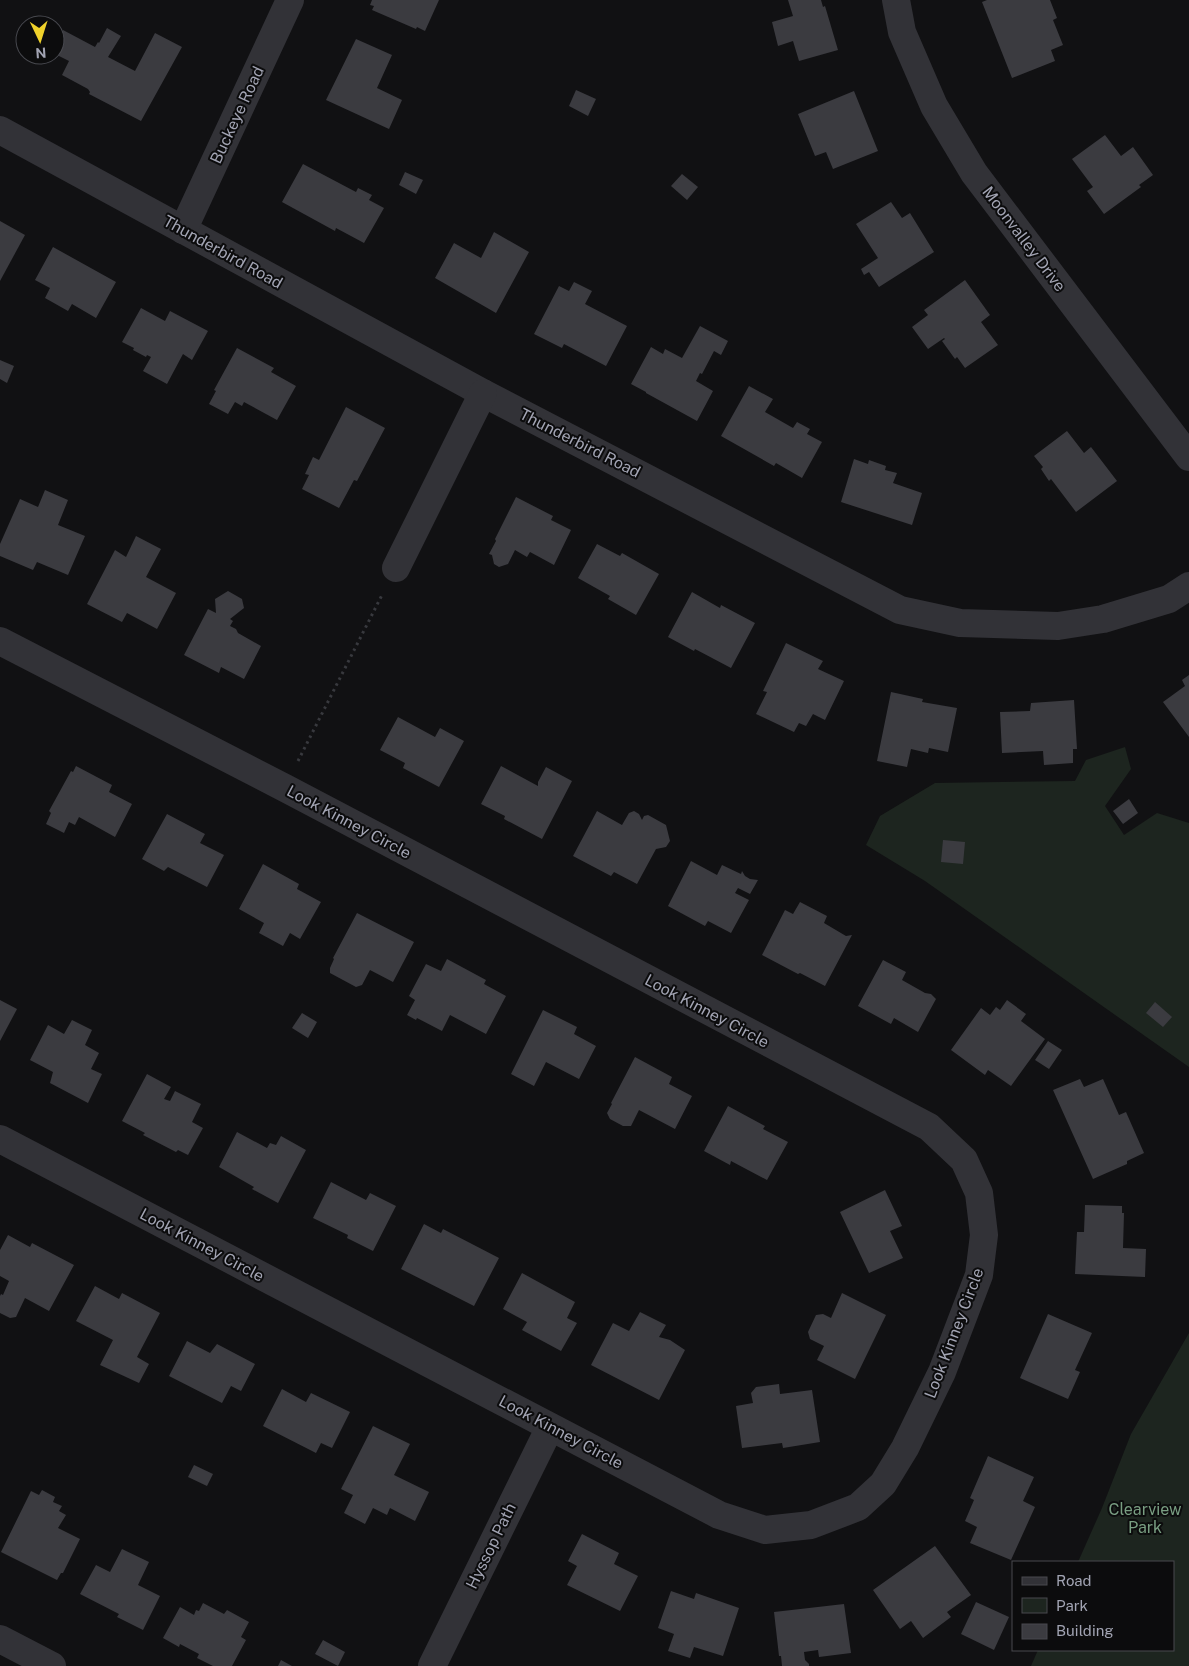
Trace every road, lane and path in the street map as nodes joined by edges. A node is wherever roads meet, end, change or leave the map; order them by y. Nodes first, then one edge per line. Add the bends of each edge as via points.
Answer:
1 (290, 0) edge
2 (896, 0) edge
3 (0, 130) edge
4 (183, 230) junction
5 (483, 393) junction
6 (1189, 457) edge
7 (396, 568) joint
8 (1189, 586) edge
9 (0, 641) edge
10 (284, 788) junction
11 (0, 1139) edge
12 (550, 1427) junction
13 (0, 1639) edge
14 (52, 1666) edge
15 (432, 1666) edge

1 - 4 street, Buckeye Road
2 - 6 street, Moonvalley Drive via 902,32 934,106 974,173
3 - 4 street, Thunderbird Road
4 - 5 street, Thunderbird Road
5 - 7 street
5 - 8 street, Thunderbird Road via 900,610 960,624 1058,626 1103,619 1169,599
7 - 10 path
9 - 10 street, Look Kinney Circle
10 - 12 street, Look Kinney Circle via 929,1127 964,1160 979,1193 984,1235 979,1275 949,1354 905,1448 884,1484 858,1507 811,1525 765,1530 719,1515
11 - 12 street, Look Kinney Circle
12 - 15 street, Hyssop Path
13 - 14 street

